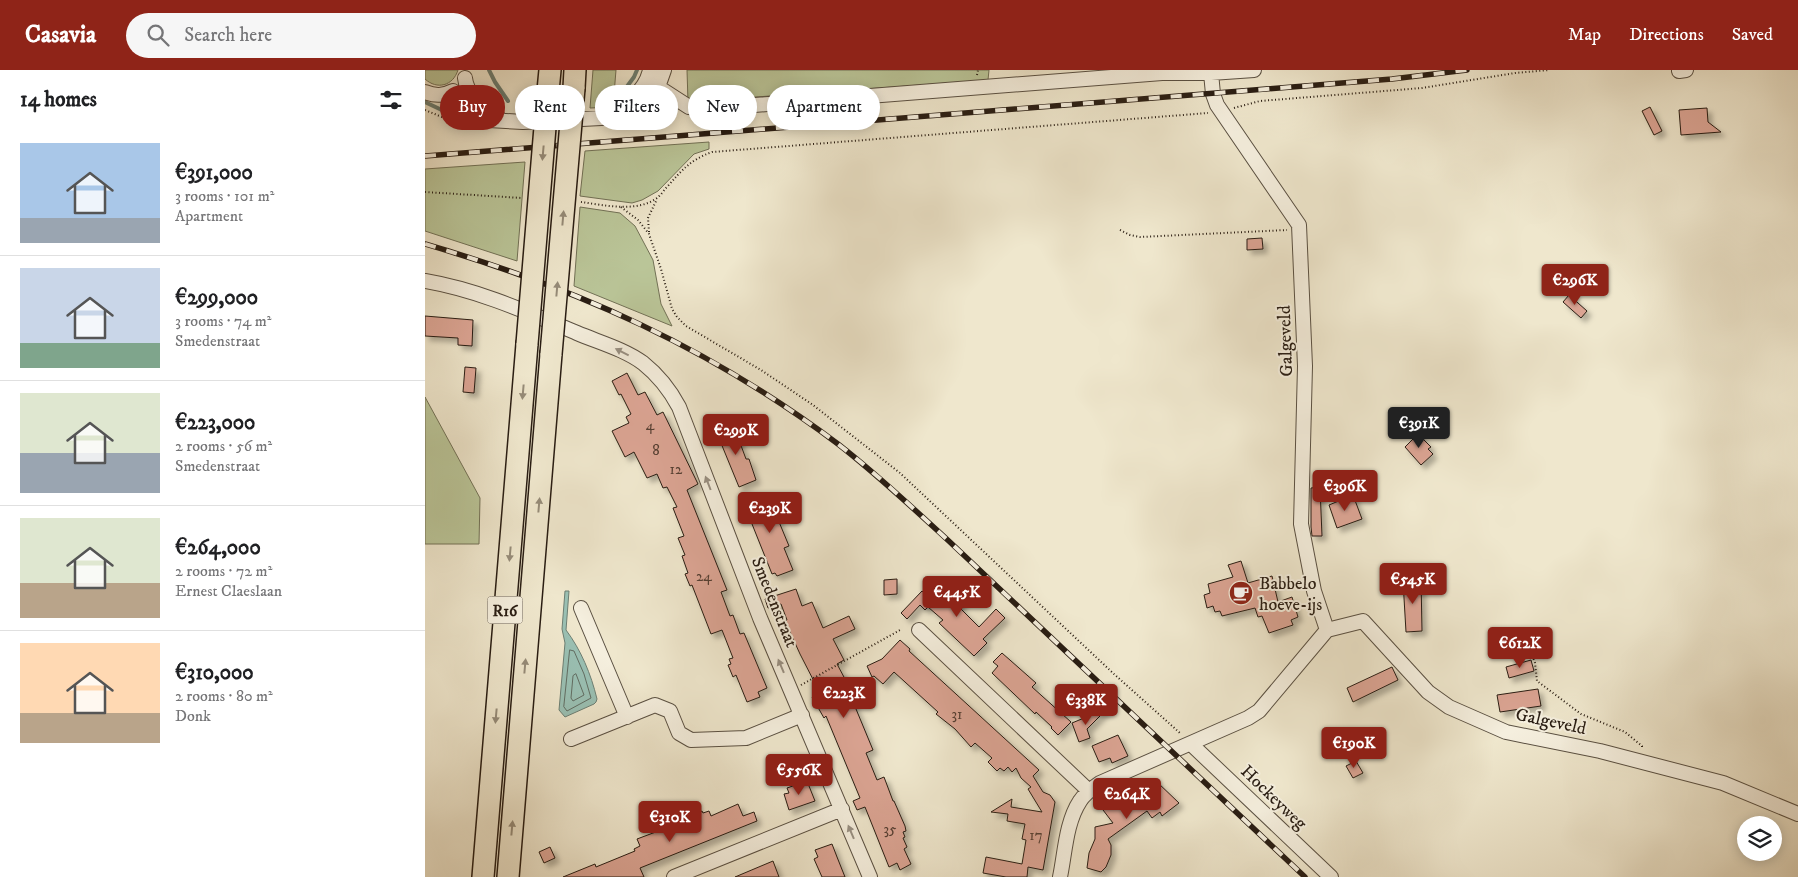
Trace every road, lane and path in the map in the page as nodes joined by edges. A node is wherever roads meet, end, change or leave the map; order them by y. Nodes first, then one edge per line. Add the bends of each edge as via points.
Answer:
1 (650, 70) edge
2 (664, 70) edge
3 (1254, 70) edge
4 (1549, 70) edge
5 (1685, 70) edge
6 (1679, 71) edge
7 (1211, 73) junction
8 (465, 74) edge
9 (575, 79) edge
10 (549, 80) edge
11 (459, 85) edge
12 (643, 85) edge
13 (659, 85) edge
14 (425, 92) edge
15 (440, 95) edge
16 (678, 100) edge
17 (1222, 112) junction
18 (595, 118) edge
19 (505, 120) edge
20 (425, 192) edge
21 (527, 198) dead end
22 (657, 198) junction
23 (577, 202) dead end
24 (620, 207) junction
25 (1120, 230) dead end
26 (1300, 230) junction
27 (649, 234) junction
28 (425, 280) edge
29 (581, 608) dead end
30 (902, 628) dead end
31 (919, 630) dead end
32 (1327, 630) junction
33 (1530, 649) dead end
34 (792, 690) junction
35 (802, 715) junction
36 (627, 717) junction
37 (571, 740) dead end
38 (1191, 744) junction
39 (1640, 761) junction
40 (1089, 791) junction
41 (842, 809) junction
42 (1798, 814) edge
43 (483, 877) edge
44 (508, 877) edge
45 (674, 877) edge
46 (870, 877) edge
47 (1061, 877) edge
48 (1331, 877) edge

1 - 12 street
2 - 13 street
3 - 7 street
4 - 17 path via 1422,88 1260,101
5 - 6 street
7 - 16 street via 1162,73 704,109 689,107
7 - 17 street, Galgeveld via 1213,94
8 - 11 street
44 -> 9 highway, R16, bridge
10 -> 43 highway, R16, bridge
14 - 15 street
17 - 22 path via 712,152 693,160
17 - 26 street, Galgeveld via 1296,219
18 - 19 street
20 - 21 path
22 - 24 path via 639,205
22 - 27 path via 648,218
23 - 24 path
24 - 27 path via 638,220
25 - 26 path via 1141,237
26 - 32 street, Galgeveld via 1305,366 1301,524 1314,591
27 - 38 path via 672,309 686,326 813,405 900,473
34 -> 28 street, Smedenstraat via 760,618 679,407 656,374 642,362 614,348 516,307
29 - 36 street
30 - 34 path
31 - 40 street
32 - 38 street via 1259,711
32 - 39 street, Galgeveld via 1363,621 1428,692 1488,725 1506,732
33 - 39 path via 1537,681 1581,714 1625,732 1642,746
34 - 35 street, Smedenstraat
35 - 36 street via 746,738 691,740 679,733 670,711 655,705
35 - 41 street, Smedenstraat
36 - 37 street
38 - 40 street via 1100,783
38 - 48 street, Hockeyweg
39 - 42 street, Galgeveld via 1723,783
40 - 47 street via 1080,801 1070,824
41 - 45 street
46 -> 41 street, Smedenstraat

